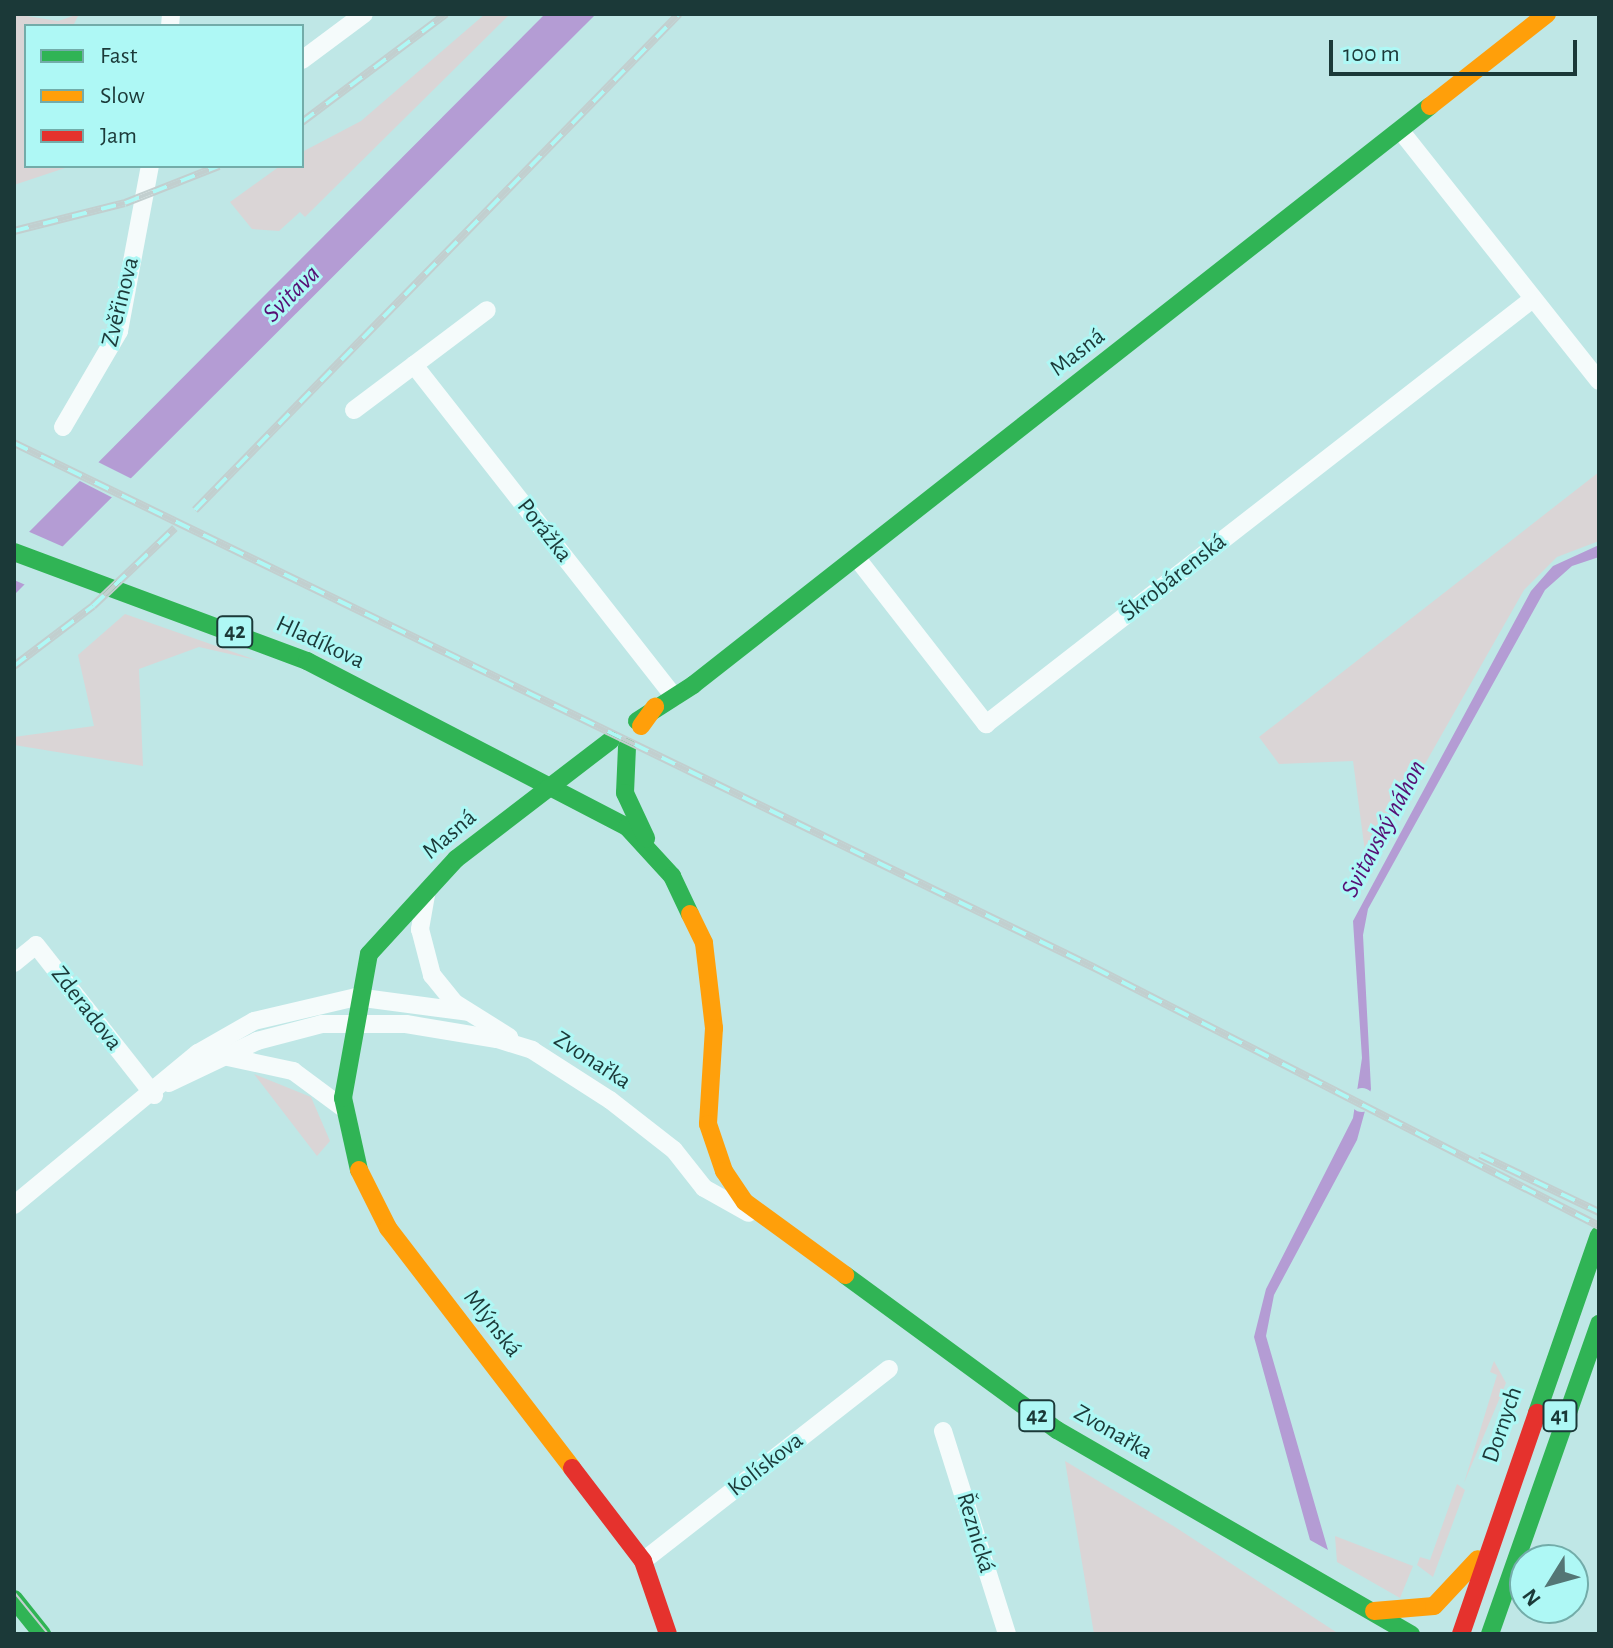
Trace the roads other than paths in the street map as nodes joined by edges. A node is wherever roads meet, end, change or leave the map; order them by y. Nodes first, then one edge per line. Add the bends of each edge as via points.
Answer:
1 (364, 14) edge
2 (1547, 14) edge
3 (304, 59) edge
4 (1400, 130) junction
5 (150, 168) edge
6 (1530, 301) junction
7 (487, 310) dead end
8 (414, 365) junction
9 (1599, 381) edge
10 (354, 410) dead end
11 (63, 427) dead end
12 (14, 552) edge
13 (856, 557) junction
14 (674, 697) junction
15 (638, 724) dead end
16 (549, 786) junction
17 (654, 853) junction
18 (429, 885) junction
19 (14, 963) edge
20 (356, 997) junction
21 (468, 1012) junction
22 (352, 1021) junction
23 (532, 1050) junction
24 (220, 1056) junction
25 (161, 1089) junction
26 (343, 1108) junction
27 (14, 1205) edge
28 (768, 1221) junction
29 (1599, 1235) edge
30 (1599, 1324) edge
31 (1594, 1347) edge
32 (889, 1369) dead end
33 (943, 1431) dead end
34 (1486, 1548) junction
35 (643, 1561) junction
36 (1500, 1597) junction
37 (14, 1599) edge
38 (1361, 1606) junction
39 (42, 1634) edge
40 (668, 1634) edge
41 (1007, 1634) edge
42 (1380, 1634) edge
43 (1411, 1634) edge
44 (1461, 1634) edge
45 (1490, 1634) edge
46 (1504, 1634) edge

1 - 3 street
2 - 4 main road, Masná
4 - 6 street
4 - 13 main road, Masná
5 - 11 street, Zvěřinova via 119,331
6 - 9 street
6 - 13 street, Škrobárenská via 986,724
7 - 8 street
8 - 10 street
8 - 14 street, Porážka
12 - 16 main road, Hladíkova / 42 via 307,661
13 - 14 main road, Masná
14 - 15 main road, Masná
16 - 17 main road, Zvonařka / 42 via 604,810
16 - 17 main road, Masná via 619,744 625,793
16 - 18 main road, Masná
17 - 28 main road, Zvonařka / 42 via 704,943 714,1011 710,1135 737,1193
18 - 20 main road, Masná via 369,954
18 - 21 street via 420,917 424,953 439,986
19 - 25 street, Zderadova via 36,945
20 - 21 street
20 - 22 main road, Masná
20 - 25 street via 304,1004 239,1027 198,1053
21 - 23 street
22 - 23 street, Zvonařka via 449,1029
22 - 24 street via 298,1028
22 - 26 main road, Mlýnská
23 - 28 street, Zvonařka via 674,1150 710,1193
24 - 25 street
24 - 26 street via 293,1071
25 - 27 street
26 - 35 main road, Mlýnská via 359,1170 388,1228
28 - 38 main road, Zvonařka / 42 via 1057,1430
29 - 34 main road, Dornych / 41
30 - 31 main road, 41
31 - 36 main road, 41
32 - 35 street, Kolískova
33 - 41 street, Řeznická
34 - 38 main road via 1434,1606
34 - 44 main road, Dornych / 41
35 - 40 main road, Mlýnská
36 - 45 main road, 41
36 - 46 main road
37 - 39 main road
38 - 42 main road
38 - 43 main road, Zvonařka / 42

